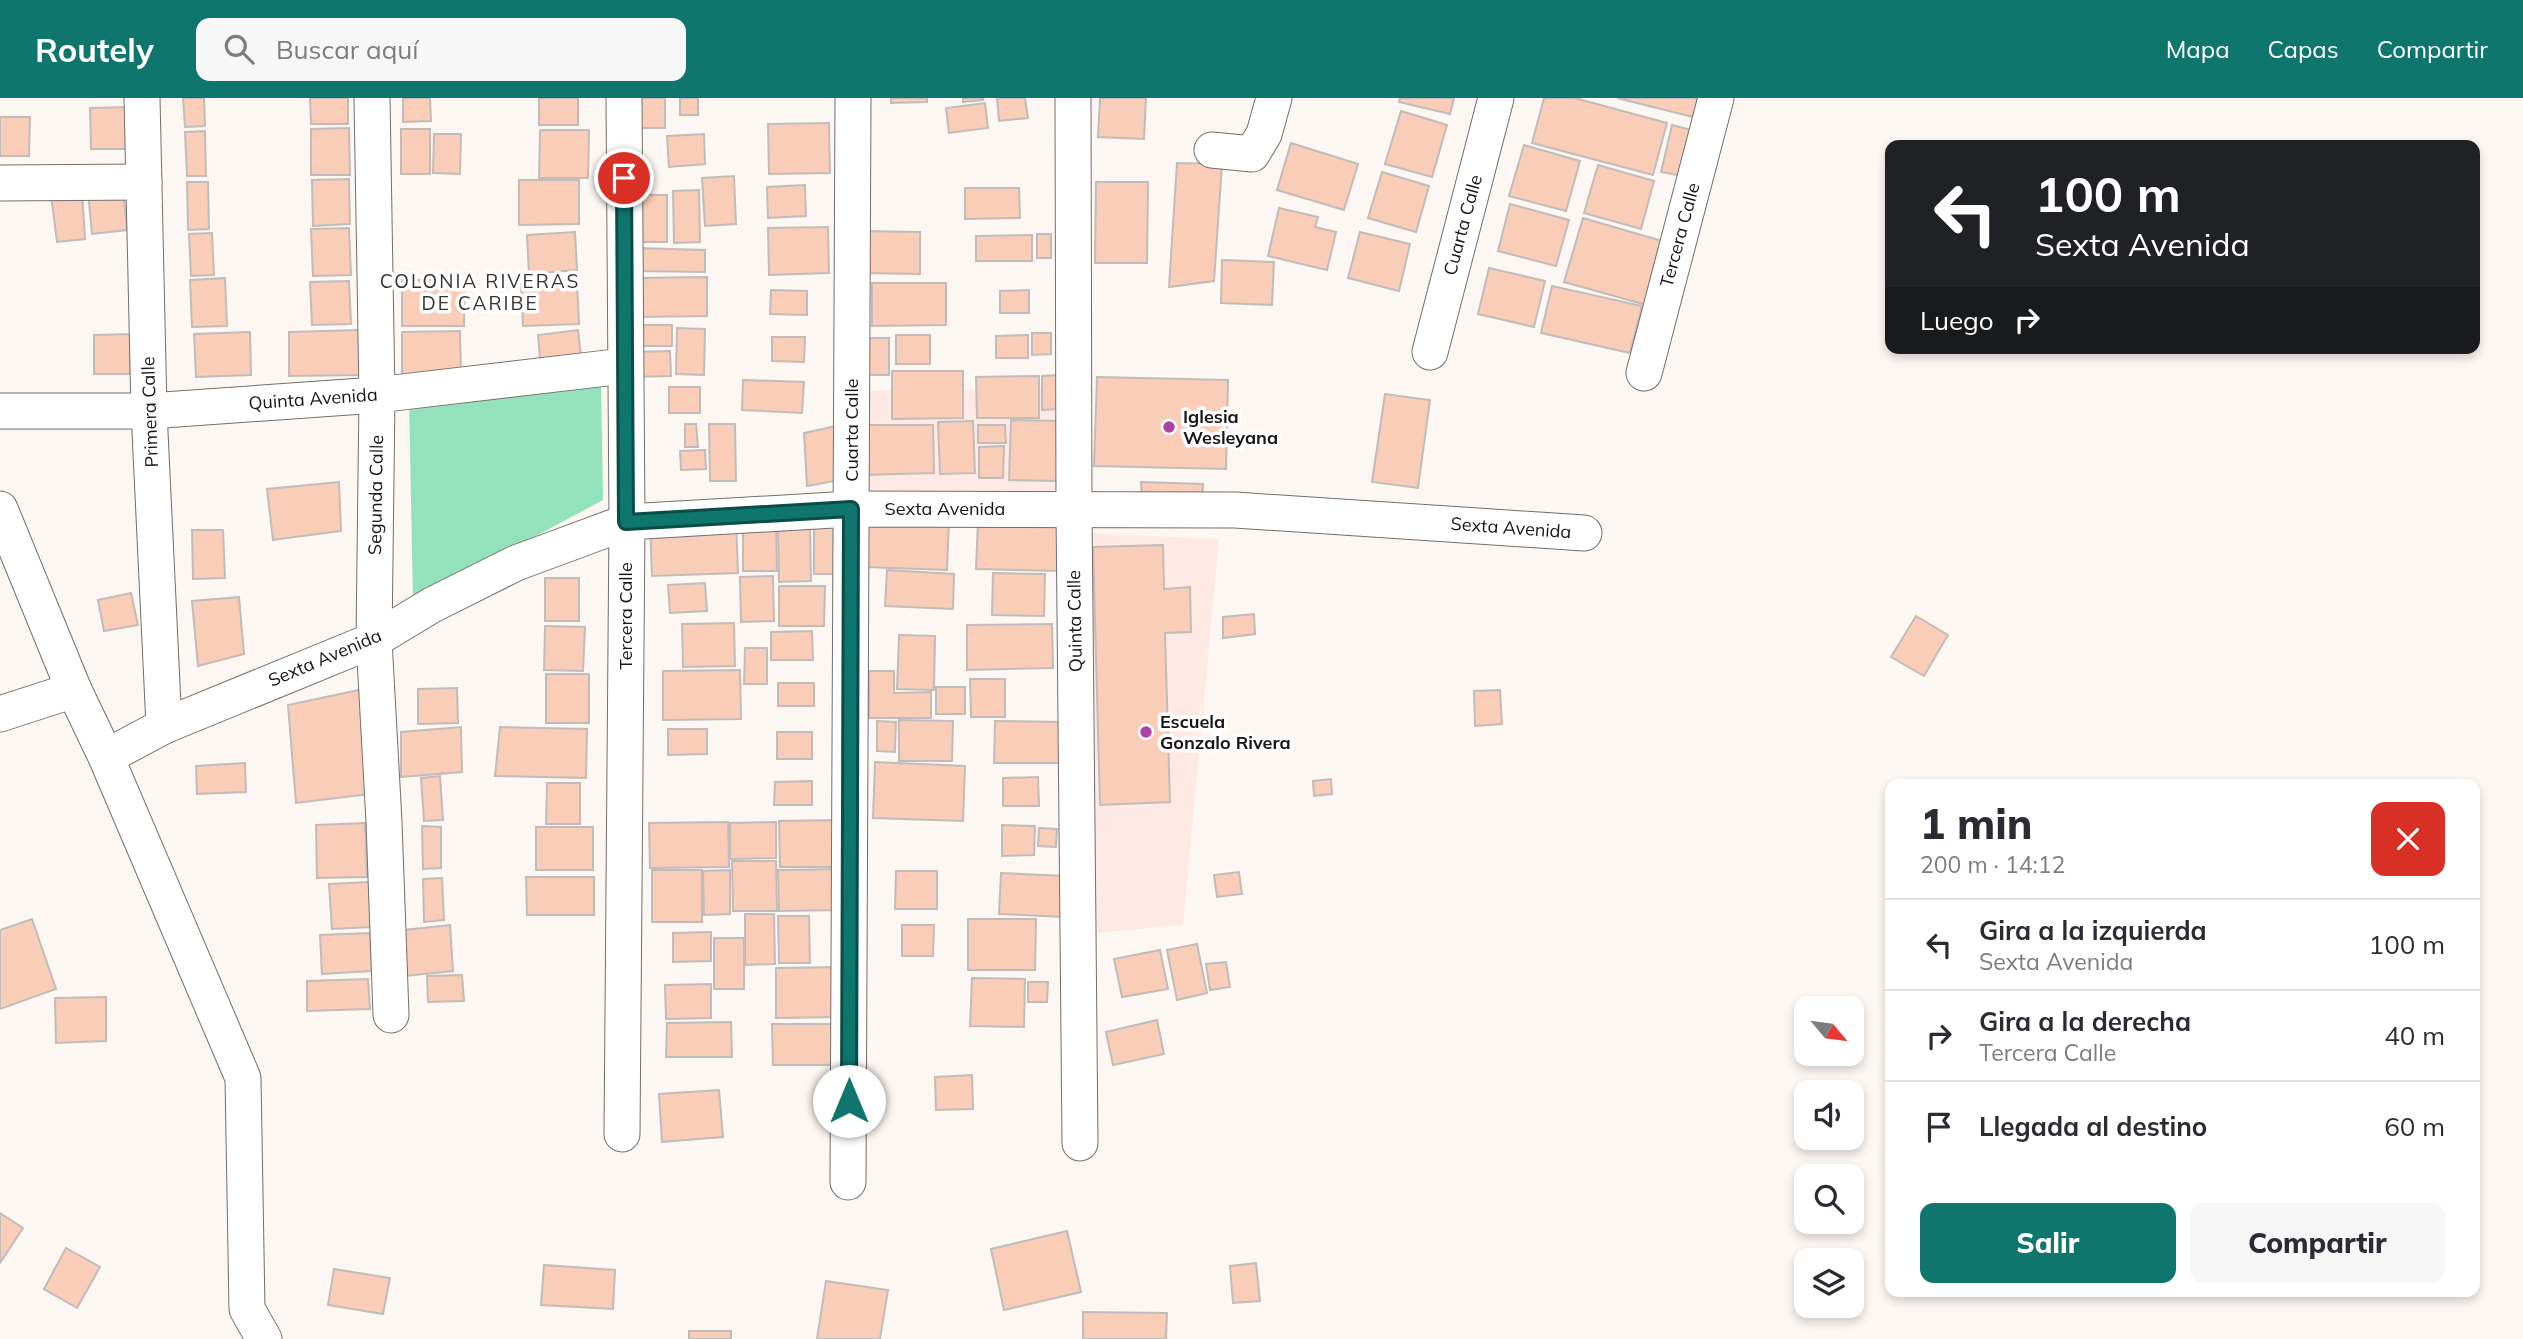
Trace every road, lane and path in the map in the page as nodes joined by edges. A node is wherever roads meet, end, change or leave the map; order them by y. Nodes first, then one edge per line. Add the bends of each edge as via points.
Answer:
1 (142, 98) edge
2 (372, 98) edge
3 (624, 98) edge
4 (853, 98) edge
5 (1073, 98) edge
6 (1274, 98) edge
7 (1496, 98) edge
8 (1716, 98) edge
9 (1212, 150) dead end
10 (144, 182) junction
11 (0, 183) edge
12 (1430, 352) dead end
13 (624, 366) junction
14 (1644, 373) dead end
15 (377, 395) junction
16 (0, 411) edge
17 (149, 411) junction
18 (0, 509) edge
19 (851, 509) junction
20 (1074, 509) junction
21 (626, 522) junction
22 (1584, 533) dead end
23 (374, 640) junction
24 (74, 690) junction
25 (0, 714) edge
26 (164, 726) junction
27 (106, 757) junction
28 (391, 1015) dead end
29 (622, 1134) dead end
30 (1080, 1143) dead end
31 (848, 1182) dead end
32 (264, 1339) edge

1 - 10 street, Primera Calle
2 - 15 street, Segunda Calle
3 - 13 street, Tercera Calle
4 - 19 street, Cuarta Calle
5 - 20 street, Quinta Calle
6 - 9 street via 1264,134 1252,154
7 - 12 street, Cuarta Calle
8 - 14 street, Tercera Calle
10 - 11 street
10 - 17 street, Primera Calle
13 - 15 street, Quinta Avenida
13 - 21 street, Tercera Calle
15 - 17 street, Quinta Avenida
15 - 23 street, Segunda Calle
16 - 17 street, Quinta Avenida
17 - 26 street, Primera Calle
18 - 24 street
19 - 20 street, Sexta Avenida
19 - 21 street, Sexta Avenida
19 - 31 street, Cuarta Calle
20 - 22 street, Sexta Avenida via 1235,510
20 - 30 street, Quinta Calle
21 - 23 street, Sexta Avenida via 516,563
21 - 29 street, Tercera Calle
23 - 26 street, Sexta Avenida
23 - 28 street, Segunda Calle
24 - 25 street
24 - 27 street
26 - 27 street, Sexta Avenida
27 - 32 street via 243,1078 247,1309

